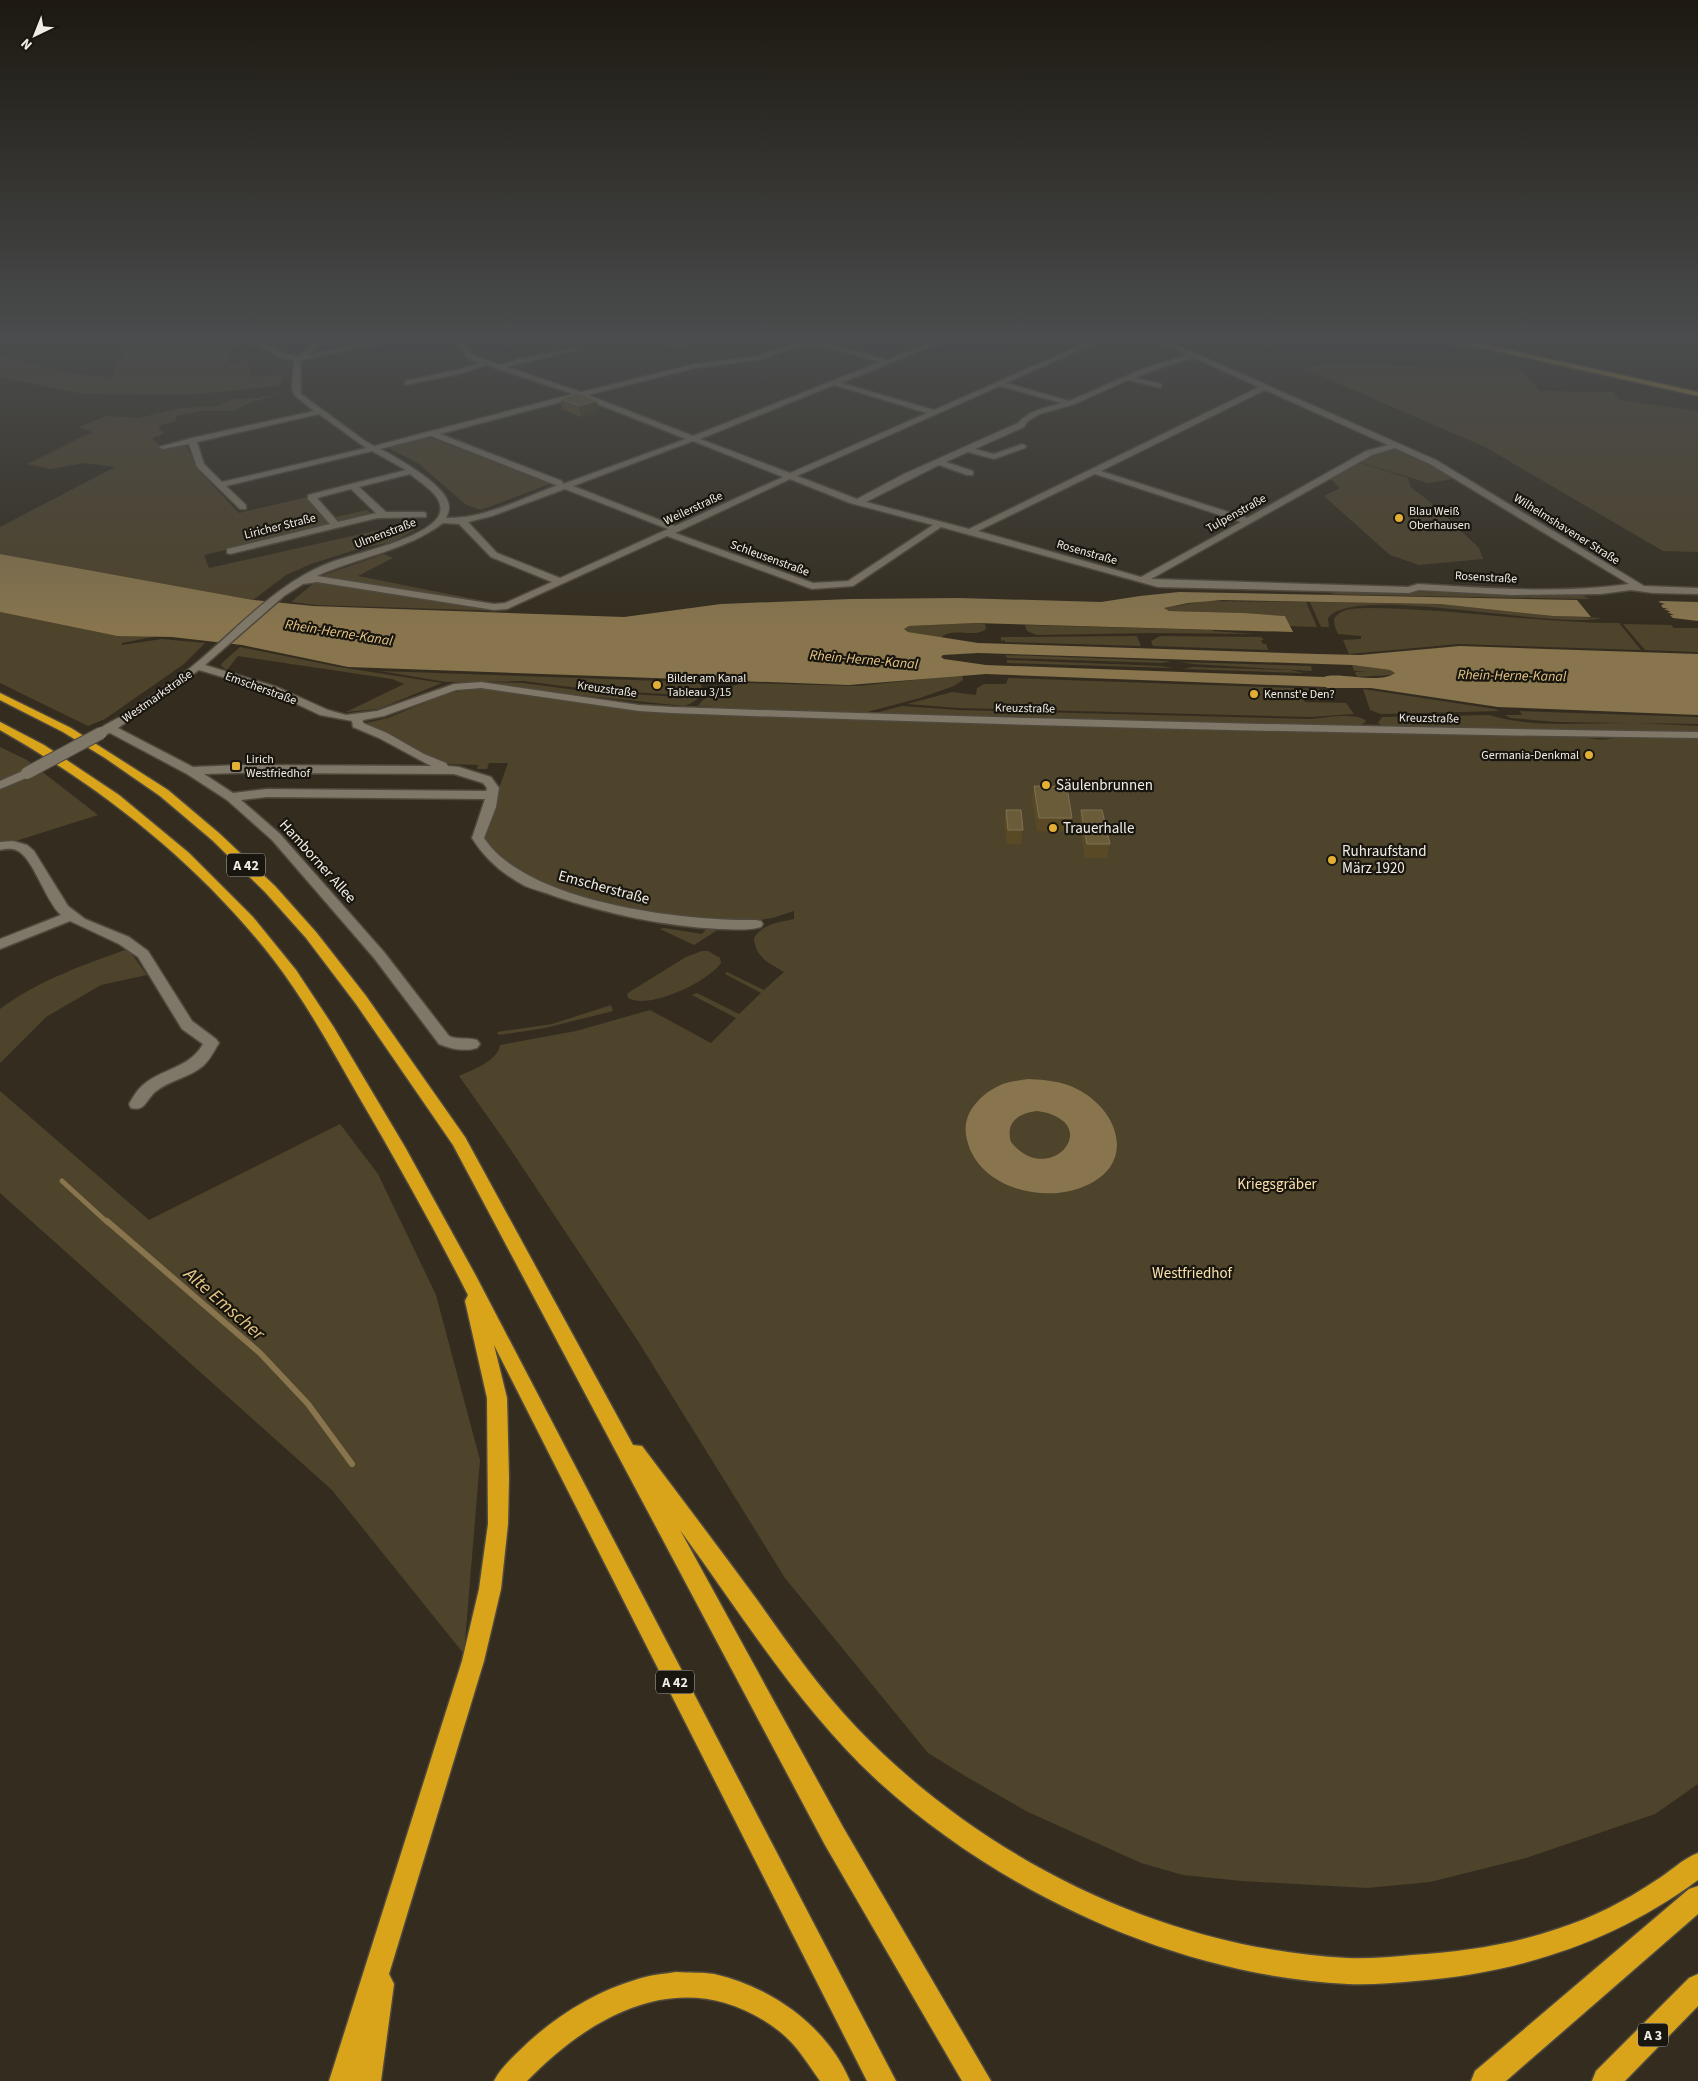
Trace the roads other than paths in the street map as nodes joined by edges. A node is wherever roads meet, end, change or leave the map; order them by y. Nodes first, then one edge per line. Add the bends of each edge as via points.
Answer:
1 (228, 432) edge
2 (348, 432) edge
3 (434, 432) edge
4 (677, 432) edge
5 (707, 432) edge
6 (891, 432) edge
7 (1005, 432) edge
8 (1172, 432) edge
9 (1368, 432) edge
10 (431, 433) junction
11 (692, 438) junction
12 (192, 440) junction
13 (1397, 445) junction
14 (163, 446) dead end
15 (1022, 446) dead end
16 (372, 449) junction
17 (967, 449) junction
18 (938, 462) junction
19 (1094, 470) junction
20 (412, 471) junction
21 (970, 473) dead end
22 (791, 476) junction
23 (562, 484) junction
24 (220, 485) junction
25 (353, 486) junction
26 (858, 502) junction
27 (243, 507) dead end
28 (383, 514) junction
29 (423, 515) dead end
30 (441, 520) junction
31 (462, 521) junction
32 (1248, 521) junction
33 (940, 524) junction
34 (336, 526) junction
35 (672, 531) junction
36 (970, 532) junction
37 (230, 551) dead end
38 (1143, 580) junction
39 (298, 582) junction
40 (561, 582) junction
41 (1647, 589) junction
42 (1698, 591) edge
43 (199, 666) junction
44 (0, 696) edge
45 (358, 718) junction
46 (0, 725) edge
47 (106, 731) junction
48 (1698, 735) edge
49 (253, 770) junction
50 (457, 770) junction
51 (190, 771) junction
52 (0, 785) edge
53 (492, 794) junction
54 (231, 797) junction
55 (0, 846) edge
56 (71, 916) junction
57 (756, 924) dead end
58 (0, 944) edge
59 (472, 1044) dead end
60 (137, 1104) dead end
61 (470, 1283) junction
62 (603, 1408) junction
63 (1698, 1865) edge
64 (1698, 1898) edge
65 (387, 1940) junction
66 (1698, 1987) edge
67 (343, 2081) edge
68 (367, 2081) edge
69 (508, 2081) edge
70 (836, 2081) edge
71 (882, 2081) edge
72 (977, 2081) edge
73 (1485, 2081) edge
74 (1606, 2081) edge

1 - 12 street
2 - 16 street
3 - 10 street
4 - 11 street, Rosenstraße
5 - 11 street
6 - 22 street, Weilerstraße
7 - 17 street
8 - 19 street
9 - 13 street, Wilhelmshavener Straße
10 - 16 street
10 - 23 street
11 - 22 street, Rosenstraße
11 - 23 street
12 - 14 street
12 - 24 street via 200,465
13 - 32 street, Tulpenstraße via 1369,453
13 - 41 street, Wilhelmshavener Straße via 1440,466 1631,583
15 - 17 street via 994,457
16 - 20 street
16 - 24 street
17 - 18 street
18 - 21 street
18 - 26 street
19 - 32 street
19 - 36 street
20 - 25 street, Liricher Straße
20 - 30 street via 443,498 445,513
22 - 26 street, Rosenstraße
22 - 35 street, Weilerstraße
23 - 31 street
23 - 35 street
24 - 27 street
25 - 28 street
25 - 34 street, Liricher Straße via 311,498
26 - 33 street, Rosenstraße
28 - 29 street, Liricher Straße
28 - 34 street, Liricher Straße
30 - 31 street
30 - 39 street, Ulmenstraße via 406,541 335,564
31 - 40 street via 494,555
32 - 38 street, Tulpenstraße
33 - 35 street, Schleusenstraße via 850,584 812,586
33 - 36 street, Rosenstraße
34 - 37 street, Liricher Straße
35 - 40 street, Weilerstraße
36 - 38 street, Rosenstraße
38 - 41 street, Rosenstraße via 1168,586 1218,587 1409,590 1418,587 1512,592 1600,591 1631,586
39 - 40 street, Weilerstraße via 317,579 498,607 510,605
39 - 43 street, Westmarkstraße
41 - 42 street, Rosenstraße
43 - 45 street, Emscherstraße via 273,689 332,716
43 - 47 street, Westmarkstraße
44 - 62 highway, A 42 via 67,730 164,794 216,836 311,935 361,1000 459,1141
45 - 48 street, Kreuzstraße via 390,711 454,687 481,685 672,710 1006,722
45 - 50 street via 357,725 386,737 427,762
46 - 61 highway, A 42 via 77,770 132,809 184,855 278,957 364,1090
47 - 51 street, Hamborner Allee
47 - 52 street, Westmarkstraße, bridge
49 - 50 street
49 - 51 street
49 - 54 street via 260,776 257,782
50 - 53 street via 487,780 493,788
51 - 54 street, Hamborner Allee
53 - 54 street via 267,793
53 - 57 street, Emscherstraße via 478,838 487,852 527,881 578,900 670,920 701,924
54 - 59 street, Hamborner Allee via 276,837 380,955 444,1040 454,1044
55 - 56 street via 14,845 27,850 50,890
56 - 58 street
56 - 60 street via 136,947 187,1025 211,1043 199,1062 153,1084
61 - 65 highway via 497,1398 498,1524 490,1589 473,1661
61 - 71 highway, A 42
62 - 63 highway via 839,1725 890,1776 960,1835 1042,1883 1120,1919 1211,1949 1260,1961 1348,1972 1441,1968 1527,1952 1594,1930 1629,1913
62 - 72 highway, A 42 via 834,1836
64 - 73 highway
65 - 67 highway
65 - 68 highway
66 - 74 highway, A 3
69 - 70 highway via 542,2046 600,2006 629,1994 687,1984 739,1993 762,2004 789,2023 813,2047

